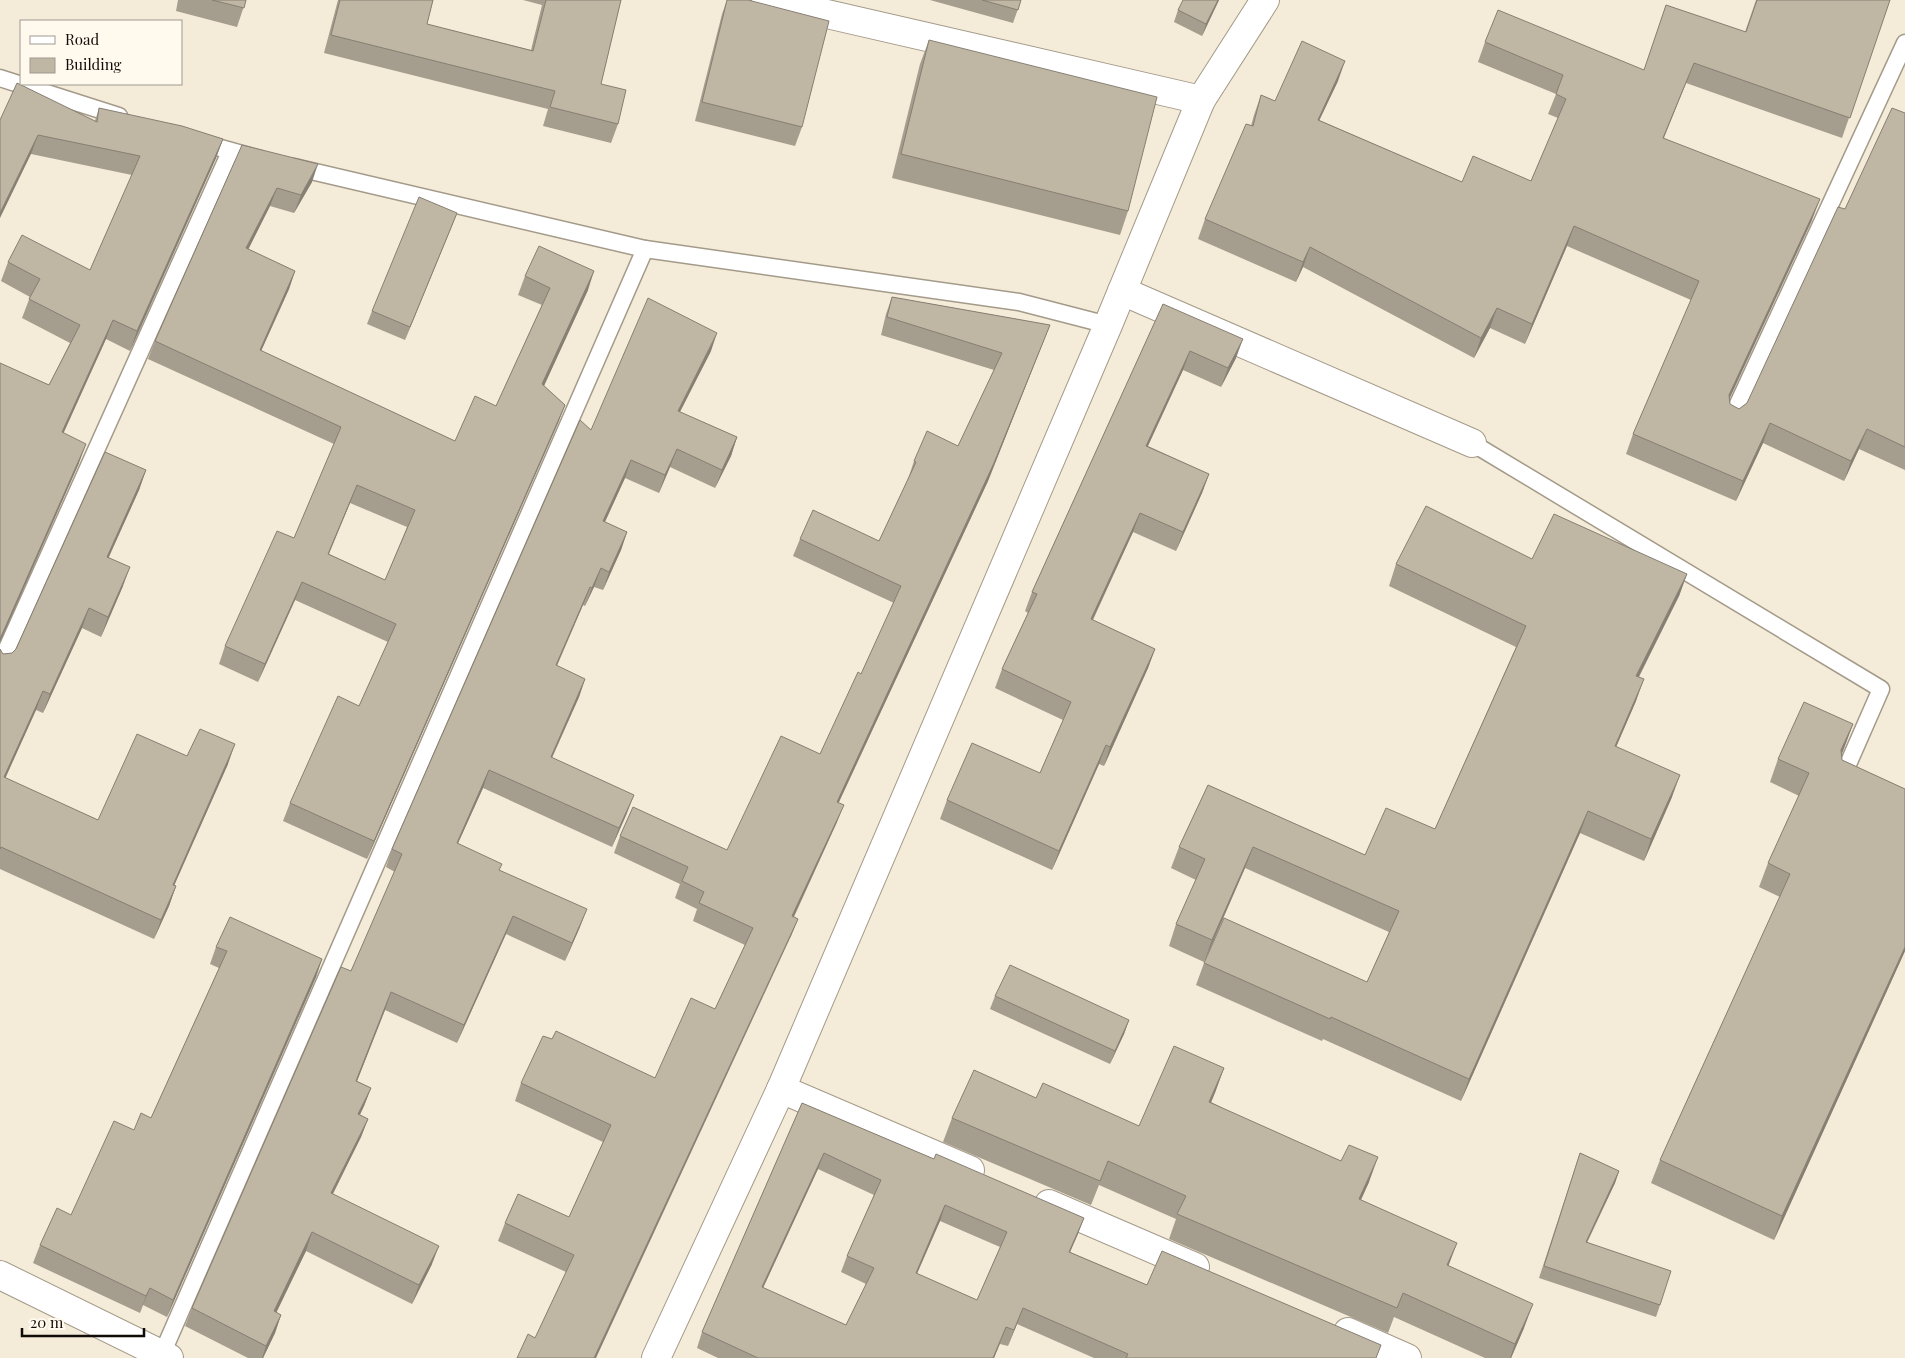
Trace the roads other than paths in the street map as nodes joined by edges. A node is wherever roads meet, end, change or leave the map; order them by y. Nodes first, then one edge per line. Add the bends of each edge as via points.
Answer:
1 (766, 0) edge
2 (1265, 0) edge
3 (1905, 43) edge
4 (0, 78) edge
5 (20, 84) edge
6 (22, 85) edge
7 (1201, 100) junction
8 (138, 122) edge
9 (184, 137) edge
10 (230, 152) junction
11 (645, 249) junction
12 (1122, 291) junction
13 (1108, 325) junction
14 (1731, 419) edge
15 (1472, 443) joint
16 (0, 664) edge
17 (1860, 786) edge
18 (781, 1089) junction
19 (990, 1178) edge
20 (1026, 1194) edge
21 (0, 1275) edge
22 (1216, 1276) edge
23 (1325, 1323) edge
24 (166, 1356) edge
25 (656, 1358) edge
26 (1407, 1358) edge

1 - 7 street
2 - 7 street
3 - 14 lane
4 - 5 lane
6 - 8 lane
7 - 12 street
9 - 10 lane
10 - 11 lane
10 - 16 lane
11 - 13 lane via 1019,302
11 - 24 lane
12 - 13 street
12 - 15 street
13 - 18 street
15 - 17 lane via 1881,689 1842,778
18 - 19 street
18 - 25 street
20 - 22 street
21 - 24 street
23 - 26 street

